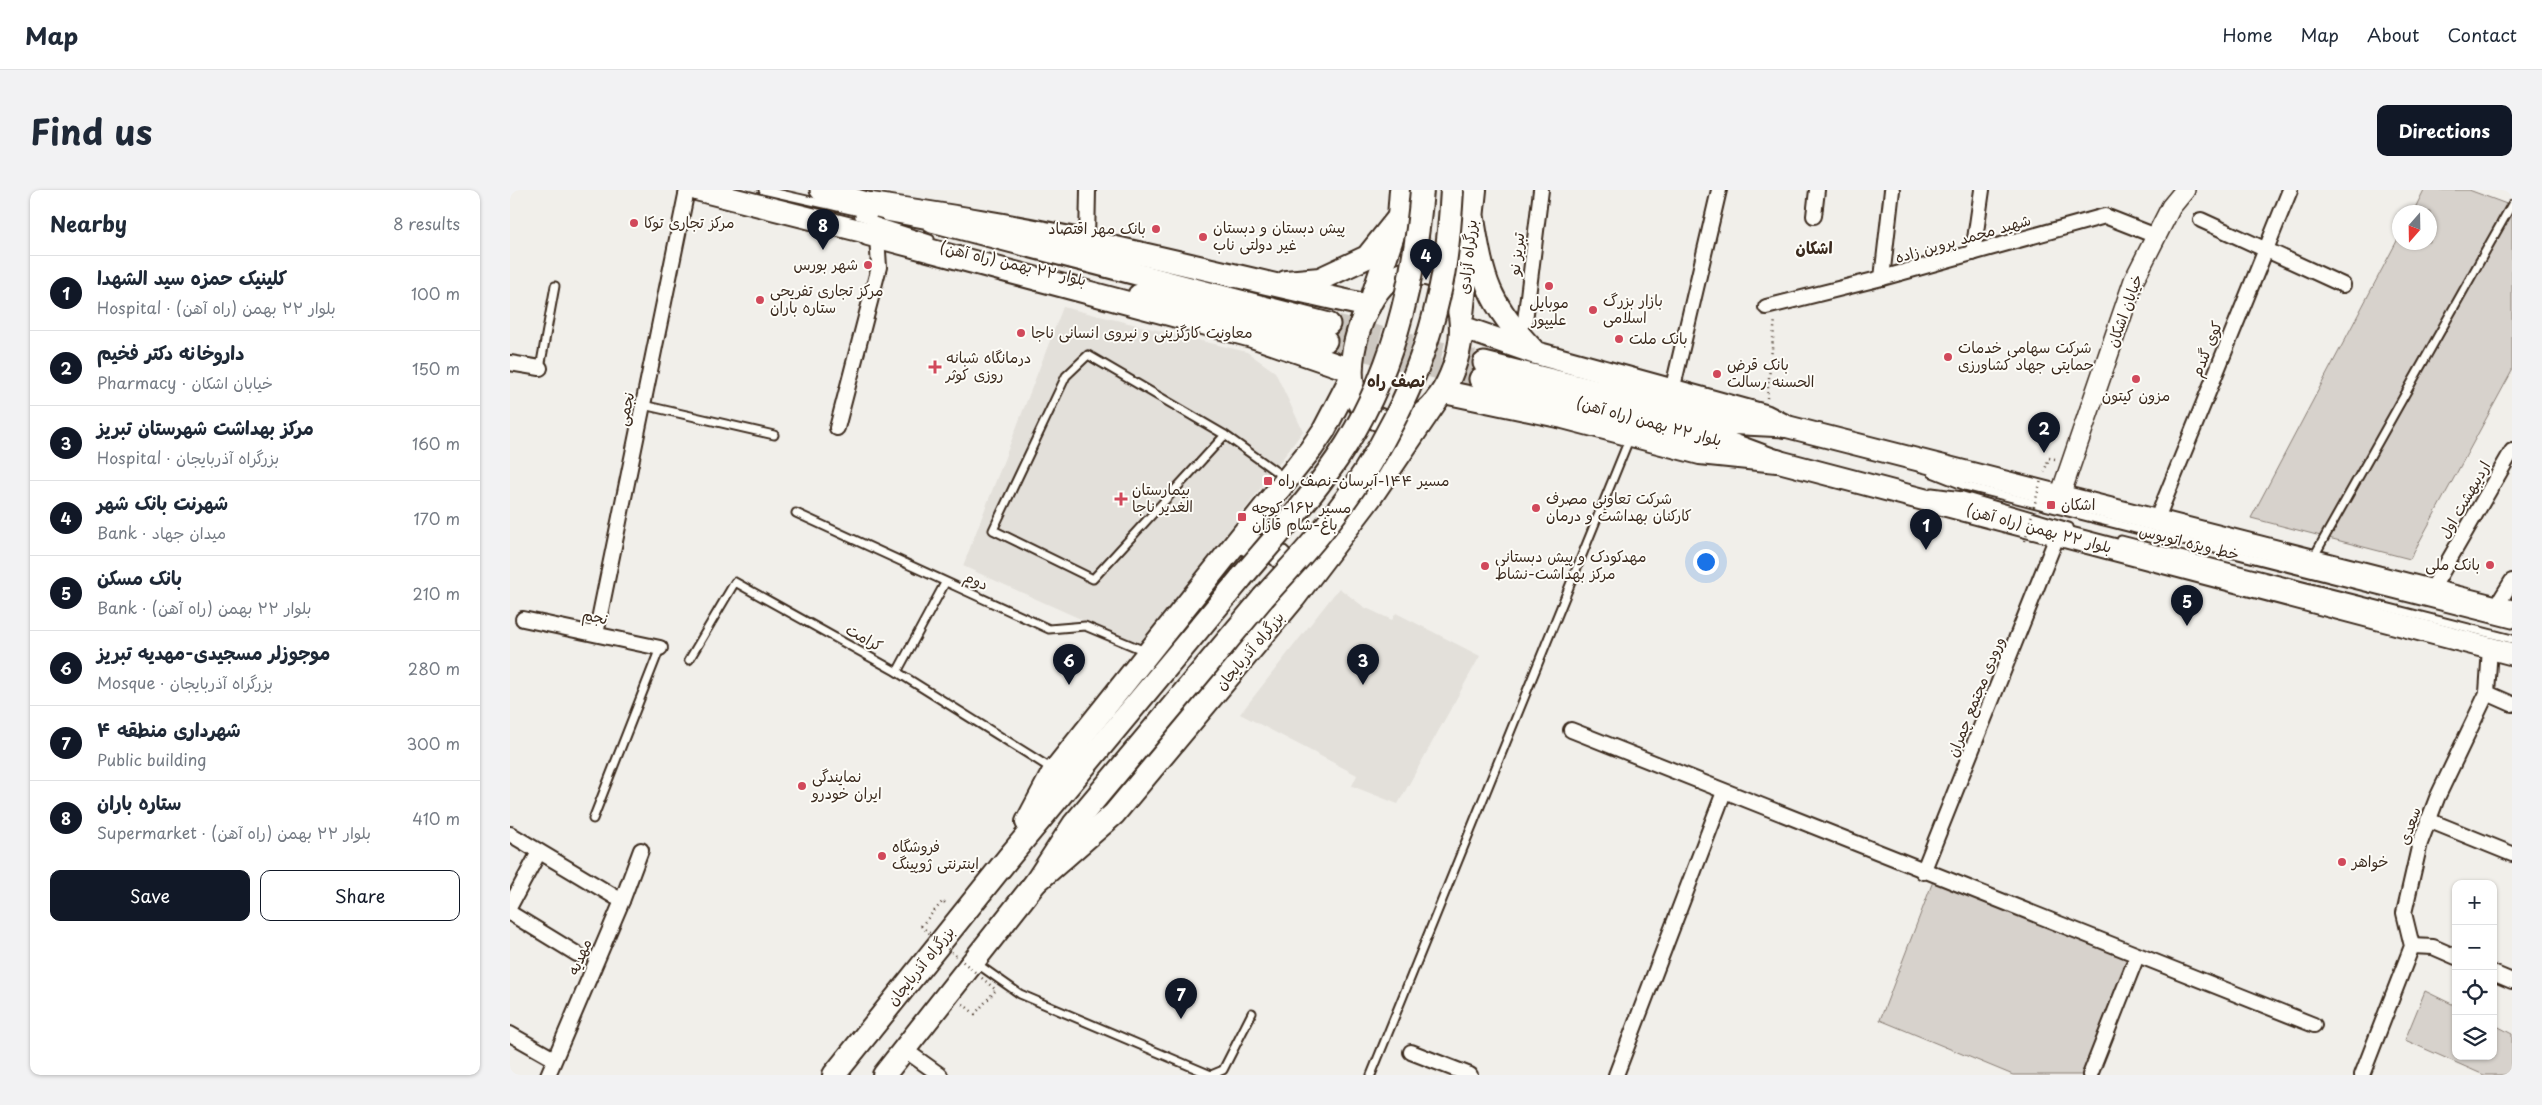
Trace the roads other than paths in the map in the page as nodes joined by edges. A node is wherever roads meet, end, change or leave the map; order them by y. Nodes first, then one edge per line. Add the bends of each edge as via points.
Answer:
1 (687, 190) edge
2 (698, 190) edge
3 (763, 190) edge
4 (1088, 190) edge
5 (1401, 190) edge
6 (1422, 190) edge
7 (1452, 190) edge
8 (1475, 190) edge
9 (1541, 190) edge
10 (1719, 190) edge
11 (1817, 190) edge
12 (1892, 190) edge
13 (1982, 190) edge
14 (2185, 190) edge
15 (2290, 190) edge
16 (827, 199) edge
17 (871, 204) junction
18 (2512, 204) edge
19 (1814, 216) dead end
20 (1399, 217) junction
21 (1472, 219) junction
22 (2201, 220) dead end
23 (872, 234) junction
24 (2156, 236) junction
25 (935, 241) dead end
26 (1087, 241) junction
27 (971, 246) junction
28 (2265, 250) junction
29 (1972, 253) junction
30 (1882, 278) junction
31 (1266, 284) junction
32 (2343, 285) dead end
33 (555, 286) dead end
34 (1370, 304) junction
35 (1771, 306) road end
36 (1525, 321) dead end
37 (1461, 325) junction
38 (1328, 333) tunnel mouth
39 (1536, 353) junction
40 (510, 362) edge
41 (540, 368) joint
42 (1351, 374) junction
43 (1672, 391) junction
44 (1441, 395) junction
45 (643, 405) junction
46 (1785, 426) junction
47 (837, 428) dead end
48 (774, 435) dead end
49 (1225, 435) junction
50 (1631, 435) junction
51 (1867, 448) junction
52 (2512, 452) edge
53 (1777, 461) junction
54 (1288, 480) junction
55 (1858, 481) junction
56 (2060, 496) junction
57 (796, 513) dead end
58 (2156, 521) junction
59 (2080, 530) dead end
60 (2058, 534) junction
61 (2116, 539) dead end
62 (1235, 545) junction
63 (2312, 560) junction
64 (2512, 581) edge
65 (945, 583) junction
66 (2431, 590) junction
67 (1294, 598) junction
68 (2504, 609) edge
69 (524, 618) dead end
70 (2512, 624) edge
71 (596, 634) junction
72 (2512, 639) edge
73 (660, 648) joint
74 (2490, 648) junction
75 (1149, 653) junction
76 (2512, 654) edge
77 (689, 660) dead end
78 (897, 672) junction
79 (2487, 693) junction
80 (2512, 704) edge
81 (1571, 730) dead end
82 (1054, 771) junction
83 (1724, 792) junction
84 (593, 819) dead end
85 (2428, 820) junction
86 (510, 834) edge
87 (641, 850) dead end
88 (539, 852) junction
89 (2512, 854) edge
90 (1009, 857) junction
91 (1923, 872) junction
92 (1036, 882) junction
93 (622, 901) junction
94 (510, 906) edge
95 (510, 913) edge
96 (2412, 946) junction
97 (577, 954) dead end
98 (2452, 954) edge
99 (2137, 956) junction
100 (974, 962) junction
101 (2497, 975) edge
102 (2512, 981) edge
103 (1252, 1013) dead end
104 (2314, 1025) dead end
105 (510, 1034) edge
106 (905, 1050) junction
107 (1411, 1052) dead end
108 (554, 1059) junction
109 (548, 1075) edge
110 (834, 1075) edge
111 (884, 1075) edge
112 (940, 1075) edge
113 (1371, 1075) edge
114 (1470, 1075) edge
115 (1616, 1075) edge
116 (2090, 1075) edge
117 (2362, 1075) edge

1 - 45 street, نجمی
2 - 23 main road, بلوار ۲۲ بهمن (راه آهن)
3 - 16 lane
4 - 26 street
5 - 20 highway
6 - 90 highway, بزرگراه آذربایجان, bridge via 1408,294 1392,349 1366,407 1332,466 1300,510
7 - 92 highway, بزرگراه آذربایجان, bridge via 1449,239 1438,299 1422,357 1396,416 1363,474 1326,526 1074,824
8 - 21 highway, بزرگراه آزادی
9 - 36 street, تبریز نو
10 - 43 street
11 - 19 street
12 - 30 street
13 - 29 street
14 - 24 main road, خیابان اشکان via 2171,207
15 - 28 street, کوی گندم
16 - 17 main road, بلوار ۲۲ بهمن (راه آهن)
16 - 25 lane
16 - 27 lane
17 - 26 highway
17 - 27 main road, بلوار ۲۲ بهمن (راه آهن)
18 - 63 lane
20 - 31 highway via 1367,257 1320,279
20 - 34 highway
21 - 37 highway, بزرگراه آزادی
21 - 39 highway via 1482,271 1496,307
22 - 28 street
23 - 27 main road, بلوار ۲۲ بهمن (راه آهن)
23 - 42 highway via 1252,336
23 - 47 street via 879,268
24 - 29 street, شهید محمد پروین زاده via 2105,216
24 - 56 main road, خیابان اشکان via 2134,280
26 - 31 highway
27 - 38 main road, بلوار ۲۲ بهمن (راه آهن)
28 - 32 street
28 - 58 street, کوی گندم
29 - 30 street, شهید محمد پروین زاده
30 - 35 street, شهید محمد پروین زاده
31 - 34 highway
33 - 41 lane
34 - 37 highway via 1384,284 1403,274 1426,274 1446,284 1457,300
34 - 42 highway via 1358,337
37 - 39 highway
37 - 44 highway via 1455,362
39 - 43 highway
40 - 41 street
42 - 44 highway via 1353,393 1362,410 1380,421 1404,424 1422,415
42 - 54 highway, بزرگراه آذربایجان via 1324,430
43 - 46 highway via 1765,416
44 - 50 highway via 1562,416
44 - 67 highway, بزرگراه آذربایجان via 1354,521
45 - 48 lane
45 - 71 street, نجمی
46 - 51 main road, بلوار ۲۲ بهمن (راه آهن)
46 - 53 main road, بلوار ۲۲ بهمن (راه آهن) via 1724,423 1482,371 1718,439
49 - 49 lane via 1088,355 1066,376 993,530 1093,579
49 - 54 lane
50 - 53 highway via 1700,453
50 - 113 lane
51 - 56 main road, بلوار ۲۲ بهمن (راه آهن)
51 - 70 lane, خط ویژه اتوبوس via 1965,486
52 - 66 street, اردیبهشت اول
53 - 55 main road, بلوار ۲۲ بهمن (راه آهن)
54 - 62 highway, بزرگراه آذربایجان
55 - 59 lane via 1964,496
55 - 60 main road, بلوار ۲۲ بهمن (راه آهن)
56 - 58 main road, بلوار ۲۲ بهمن (راه آهن)
57 - 65 lane, دوم
58 - 63 main road, بلوار ۲۲ بهمن (راه آهن)
60 - 74 main road, بلوار ۲۲ بهمن (راه آهن)
60 - 91 street, ورودی مجتمع چمران
61 - 72 lane, خط ویژه اتوبوس
62 - 67 highway via 1258,544 1280,555 1293,575
62 - 75 highway, بزرگراه آذربایجان
63 - 66 main road, بلوار ۲۲ بهمن (راه آهن)
64 - 68 street
65 - 75 lane, دوم via 1049,629 1085,626
65 - 78 lane
66 - 68 main road, بلوار ۲۲ بهمن (راه آهن)
67 - 92 highway, بزرگراه آذربایجان via 1114,814
69 - 71 street, نجم
71 - 73 street, نجم
73 - 84 lane
74 - 76 main road, بلوار ۲۲ بهمن (راه آهن)
74 - 79 street, سعدی
75 - 82 highway, بزرگراه آذربایجان
77 - 78 lane, کرامت via 735,582
78 - 82 lane, کرامت
79 - 80 street
79 - 85 street, سعدی
81 - 83 street
82 - 90 highway, بزرگراه آذربایجان
83 - 91 street
83 - 115 street
85 - 89 street
85 - 96 street, سعدی via 2404,913
86 - 88 street
87 - 93 street, مهدیه
88 - 93 street
88 - 94 street
90 - 110 highway, بزرگراه آذربایجان
91 - 99 street
92 - 100 highway, بزرگراه آذربایجان
93 - 108 street, مهدیه
95 - 97 street
96 - 98 street via 2433,947
96 - 117 street
99 - 104 street
99 - 116 street
100 - 103 lane via 1020,994 1212,1075 1223,1070
100 - 106 highway, بزرگراه آذربایجان
101 - 102 street
105 - 108 street
106 - 111 highway, بزرگراه آذربایجان
106 - 112 street
107 - 114 street
108 - 109 street, مهدیه

